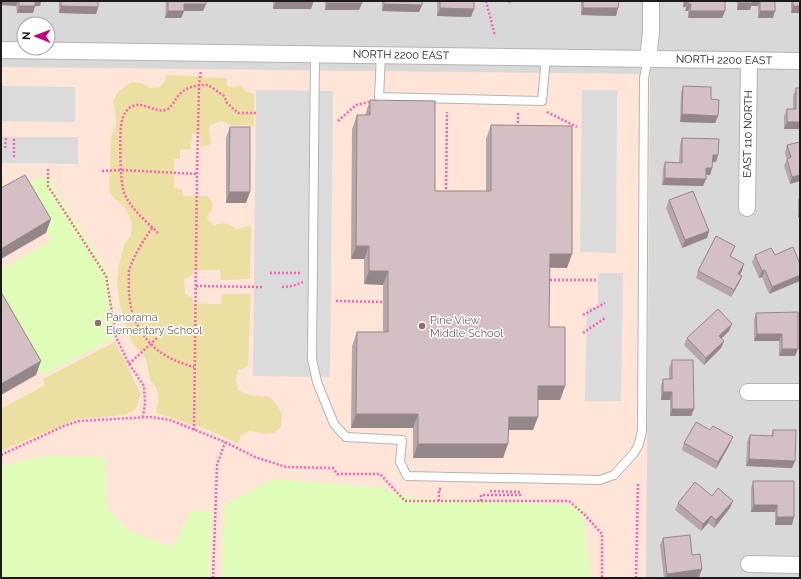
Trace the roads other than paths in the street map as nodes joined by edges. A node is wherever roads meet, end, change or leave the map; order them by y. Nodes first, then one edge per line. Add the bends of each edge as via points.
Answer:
1 (651, 1) edge
2 (1, 50) edge
3 (316, 54) junction
4 (381, 55) junction
5 (546, 57) junction
6 (648, 59) junction
7 (749, 60) junction
8 (800, 61) edge
9 (747, 208) dead end
10 (748, 392) dead end
11 (800, 392) edge
12 (748, 564) dead end
13 (800, 564) edge

1 - 6 street
2 - 3 street, NORTH 2200 EAST
3 - 4 street, NORTH 2200 EAST
3 - 6 lane via 312,360 317,382 334,424 346,437 402,440 400,462 407,476 600,480 614,475 634,453 642,431 644,78
4 - 5 street, NORTH 2200 EAST
4 - 5 lane via 379,97 542,101
5 - 6 street, NORTH 2200 EAST
6 - 7 street, NORTH 2200 EAST
7 - 8 street, NORTH 2200 EAST
7 - 9 street, EAST 110 NORTH
10 - 11 street
12 - 13 street

